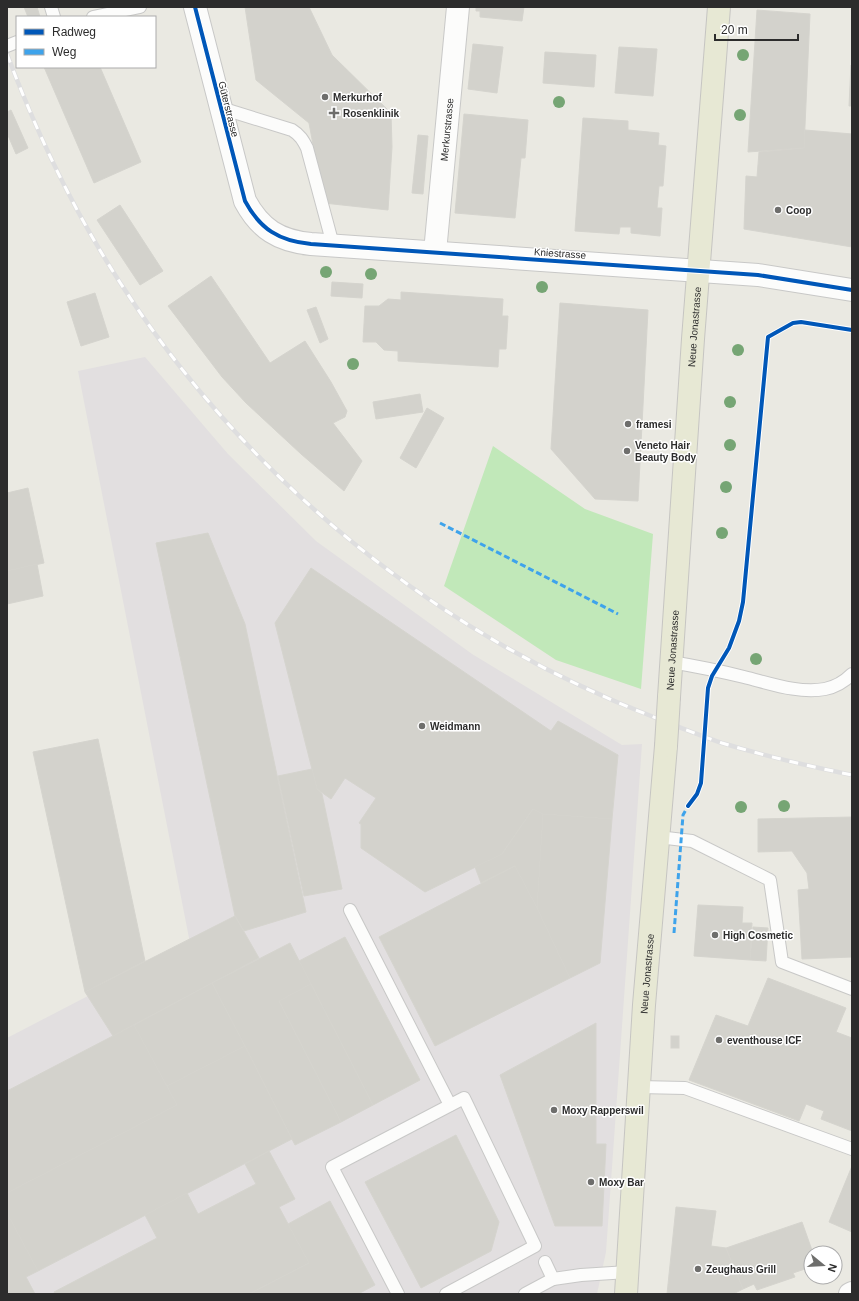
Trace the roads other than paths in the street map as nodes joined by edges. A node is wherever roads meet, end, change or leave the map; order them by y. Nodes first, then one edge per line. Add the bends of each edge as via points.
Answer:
1 (140, 7) edge
2 (195, 7) edge
3 (458, 7) edge
4 (719, 7) edge
5 (98, 16) edge
6 (221, 108) junction
7 (268, 230) joint
8 (333, 245) junction
9 (435, 252) junction
10 (698, 271) junction
11 (852, 290) edge
12 (671, 662) junction
13 (852, 674) edge
14 (658, 838) junction
15 (350, 910) dead end
16 (852, 989) edge
17 (639, 1087) junction
18 (450, 1105) junction
19 (852, 1149) edge
20 (545, 1262) dead end
21 (628, 1272) junction
22 (553, 1279) junction
23 (398, 1294) edge
24 (446, 1294) edge
25 (525, 1294) edge
26 (626, 1294) edge

1 - 5 lane
2 - 6 street, Güterstrasse
3 - 9 street, Merkurstrasse
4 - 10 main road, Neue Jonastrasse
6 - 7 street, Güterstrasse via 244,201
6 - 8 lane via 292,130 304,140
7 - 8 street, Kniestrasse via 277,236 298,242
8 - 9 street, Kniestrasse
9 - 10 street, Kniestrasse
10 - 11 street, Kniestrasse via 758,275
10 - 12 main road, Neue Jonastrasse
12 - 13 lane via 807,690 826,689 846,680
12 - 14 main road, Neue Jonastrasse, bridge
14 - 16 lane via 692,842 770,880 782,962
14 - 17 main road, Neue Jonastrasse
15 - 18 lane
17 - 19 lane via 685,1088
17 - 21 main road, Neue Jonastrasse
18 - 23 lane via 332,1167
18 - 24 lane via 464,1098 535,1246
20 - 22 lane
21 - 22 lane
21 - 26 main road, Neue Jonastrasse
22 - 25 lane

